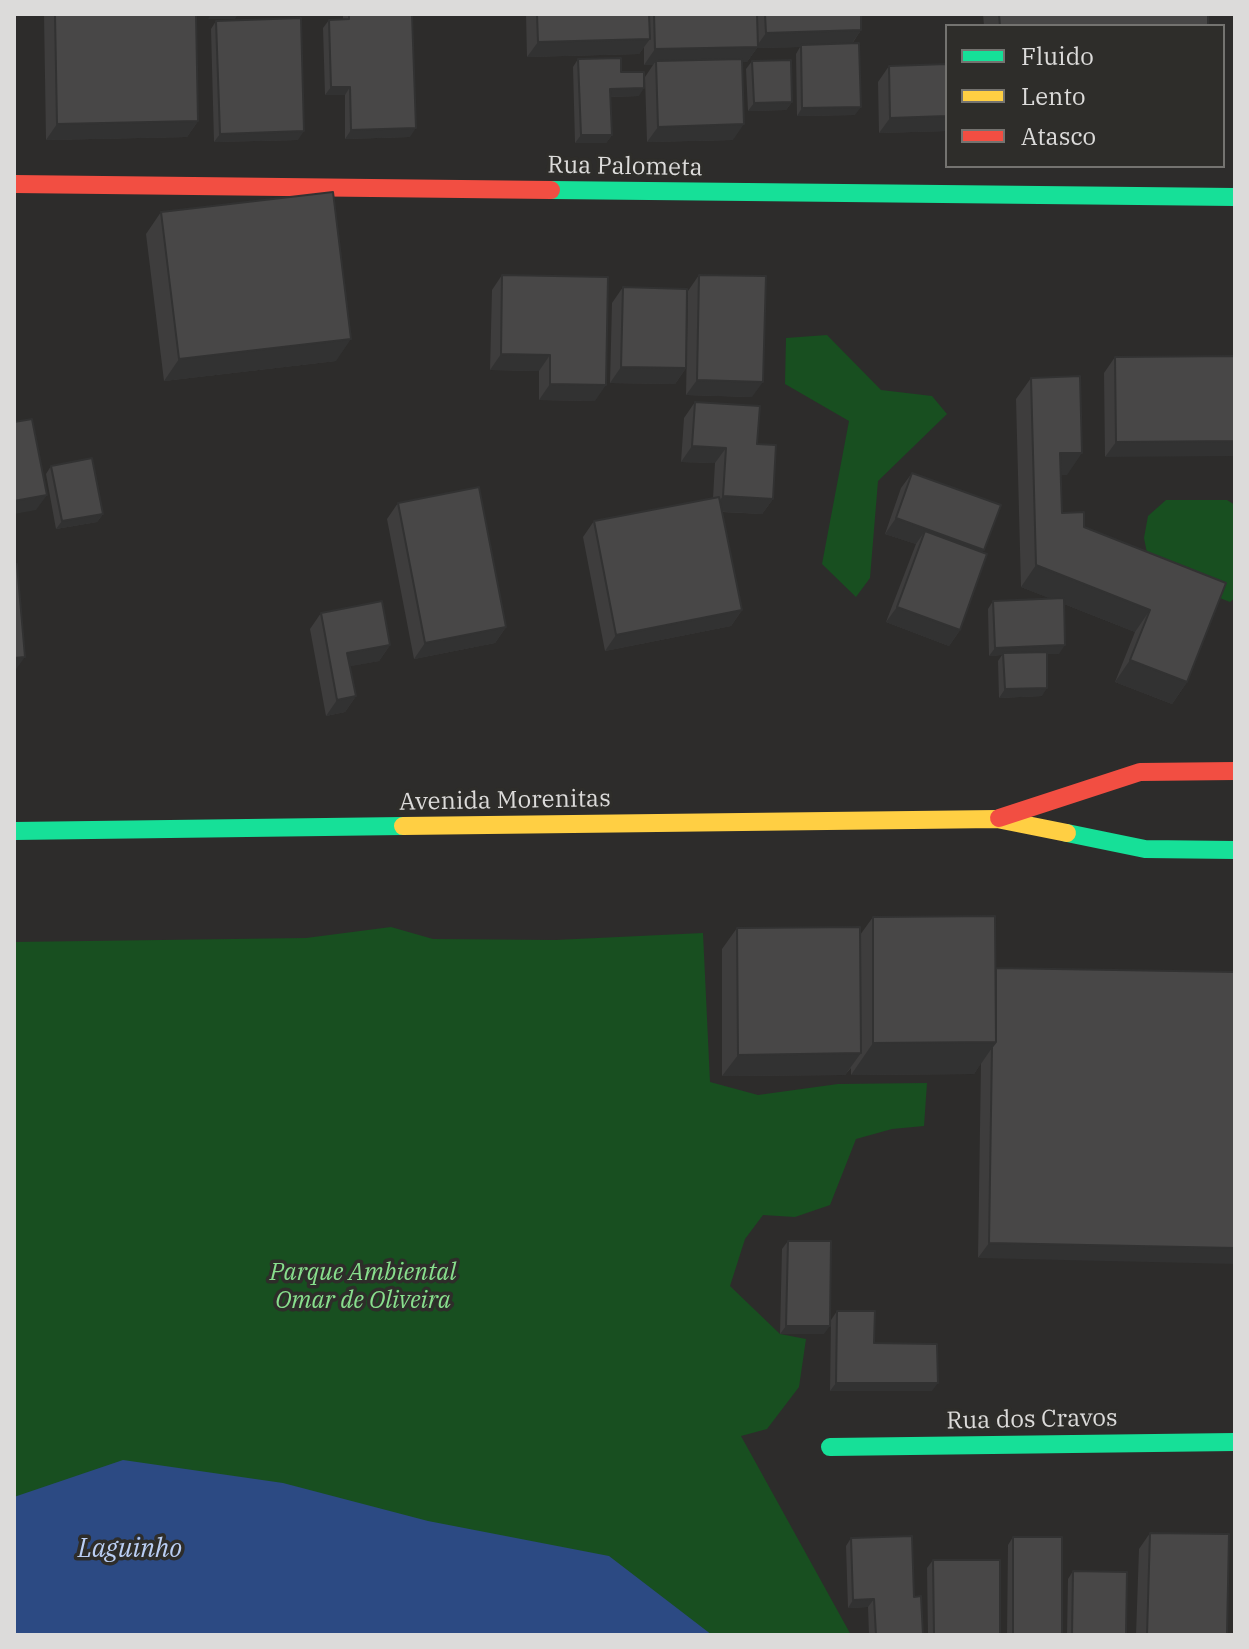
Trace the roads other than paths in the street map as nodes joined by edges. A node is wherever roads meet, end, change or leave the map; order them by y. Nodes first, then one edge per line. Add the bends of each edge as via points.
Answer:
1 (14, 184) edge
2 (1235, 197) edge
3 (1235, 771) edge
4 (997, 819) junction
5 (14, 831) edge
6 (1235, 850) edge
7 (1235, 1442) edge
8 (830, 1447) dead end

1 - 2 street, Rua Palometa
3 - 4 street, Avenida Morenitas via 1140,772
4 - 5 street, Avenida Morenitas
4 - 6 street, Avenida Morenitas via 1145,849
7 - 8 street, Rua dos Cravos

